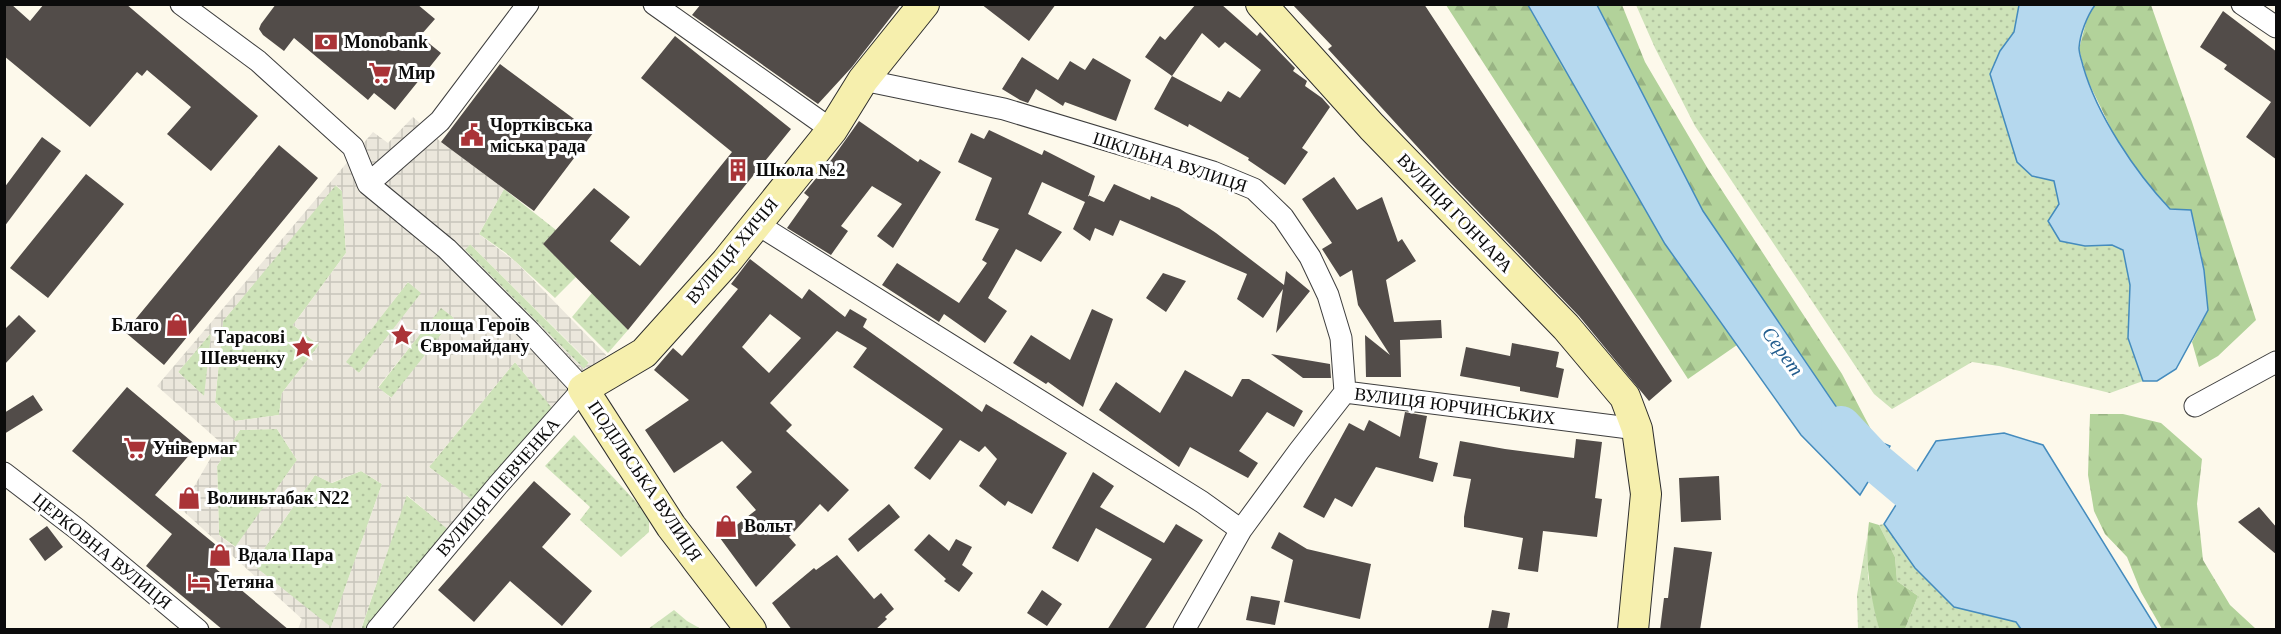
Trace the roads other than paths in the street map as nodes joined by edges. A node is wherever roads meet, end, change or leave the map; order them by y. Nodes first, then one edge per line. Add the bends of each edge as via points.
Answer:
1 (181, 4) edge
2 (528, 4) edge
3 (654, 4) edge
4 (924, 4) edge
5 (1261, 4) edge
6 (2242, 4) edge
7 (2277, 27) edge
8 (863, 80) junction
9 (832, 130) junction
10 (368, 184) junction
11 (757, 224) junction
12 (2277, 362) edge
13 (583, 389) junction
14 (1345, 392) junction
15 (2195, 406) dead end
16 (1637, 429) junction
17 (4, 473) edge
18 (1241, 530) junction
19 (198, 630) edge
20 (377, 630) edge
21 (751, 630) edge
22 (1185, 630) edge
23 (1633, 630) edge

1 - 10 street via 258,61 353,147
2 - 10 street via 440,121
3 - 9 street
4 - 8 street, ВУЛИЦЯ ХИЧІЯ
5 - 16 street, ВУЛИЦЯ ГОНЧАРА via 1372,128 1566,327 1625,398
6 - 7 street
8 - 9 street, ВУЛИЦЯ ХИЧІЯ
8 - 14 street, ШКІЛЬНА ВУЛИЦЯ via 1004,109 1213,172 1254,189 1283,217 1310,257 1328,295 1341,338
9 - 11 street, ВУЛИЦЯ ХИЧІЯ
10 - 13 street via 447,249
11 - 13 street, ВУЛИЦЯ ХИЧІЯ via 644,353
11 - 18 street
12 - 15 street
13 - 20 street, ВУЛИЦЯ ШЕВЧЕНКА
13 - 21 street, ПОДІЛЬСЬКА ВУЛИЦЯ via 671,526
14 - 16 street, ВУЛИЦЯ ЮРЧИНСЬКИХ
14 - 18 street, ВУЛИЦЯ ЮРЧИНСЬКИХ
16 - 23 street, ВУЛИЦЯ ГОНЧАРА via 1646,494
17 - 19 street, ЦЕРКОВНА ВУЛИЦЯ
18 - 22 street, ВУЛИЦЯ ЮРЧИНСЬКИХ

